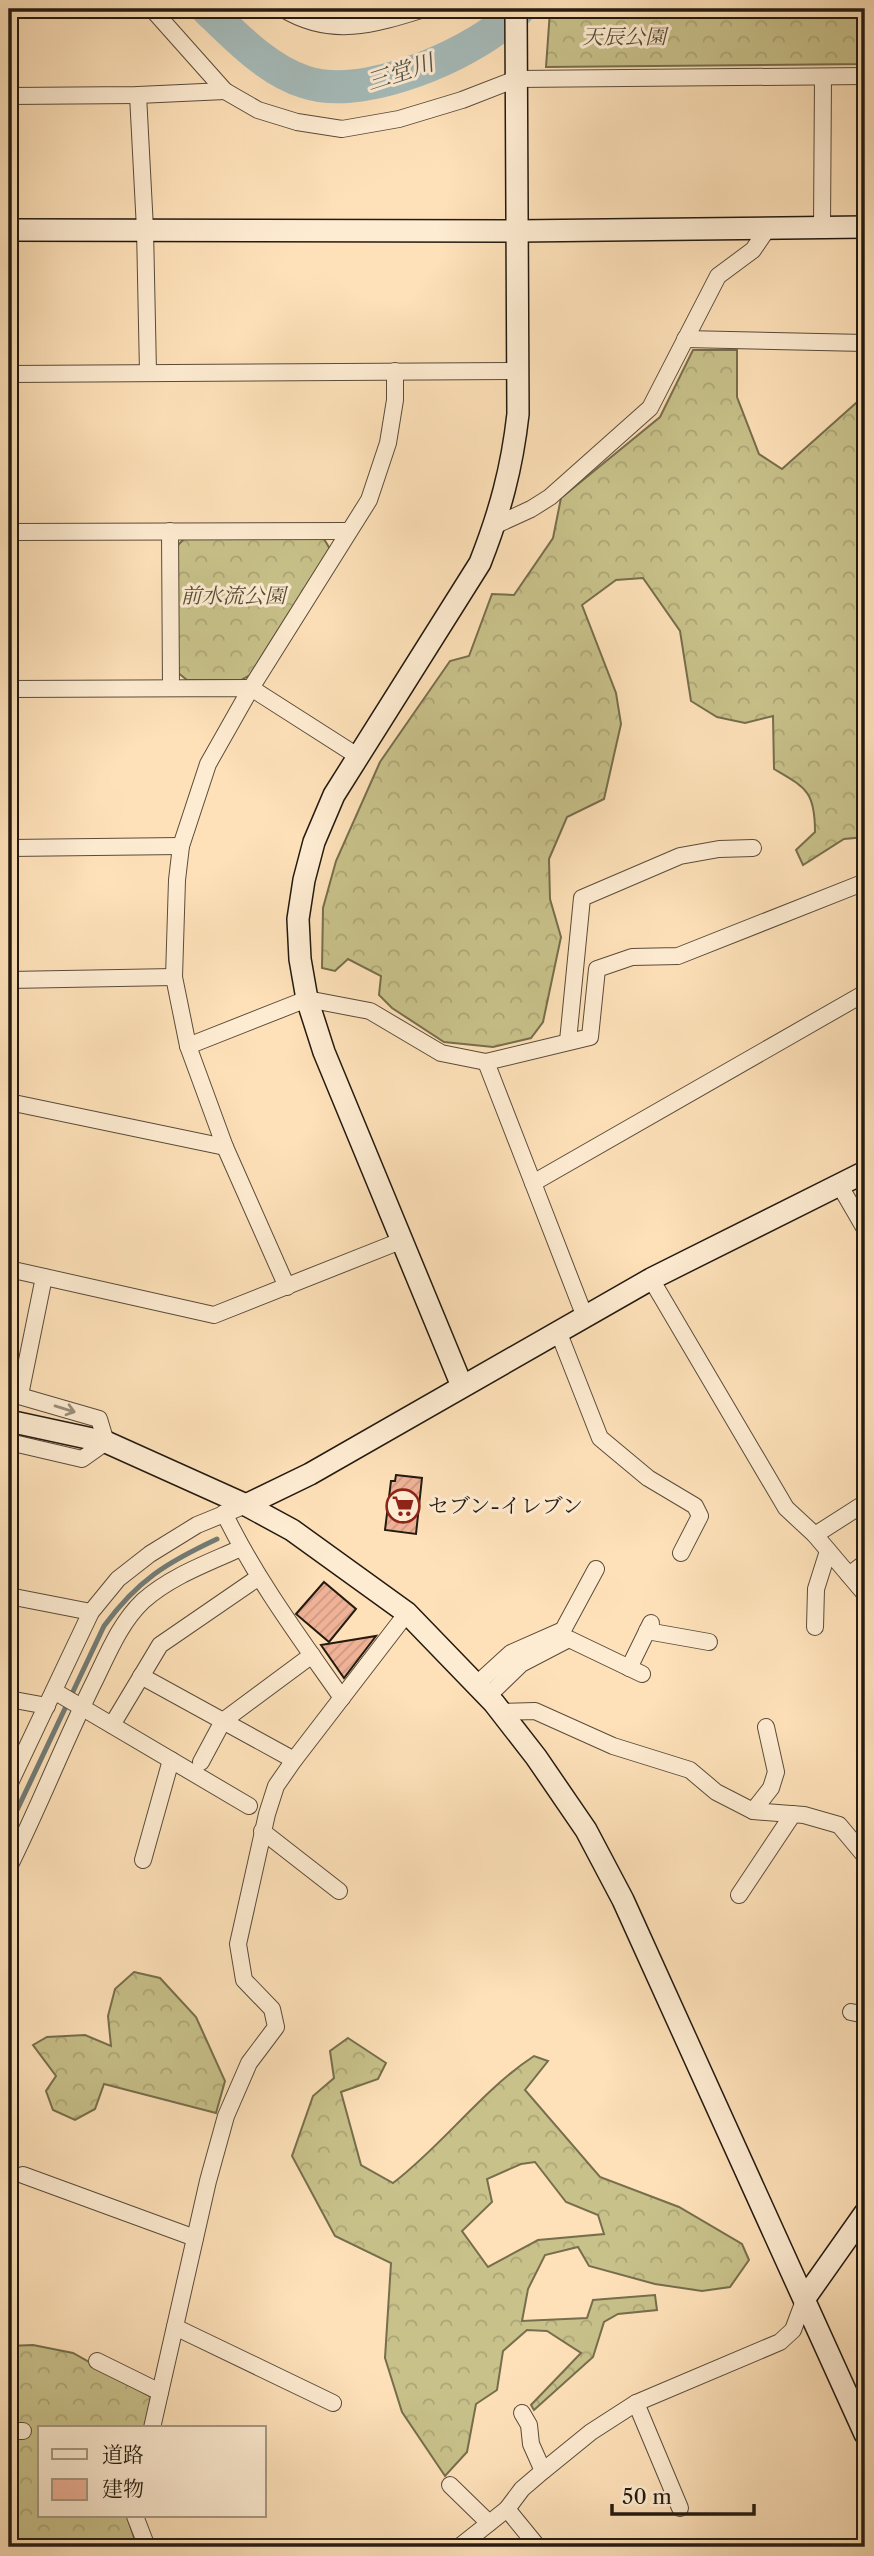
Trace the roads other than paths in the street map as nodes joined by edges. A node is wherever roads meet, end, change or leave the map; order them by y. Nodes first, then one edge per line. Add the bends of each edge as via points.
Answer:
1 (152, 9) edge
2 (283, 9) edge
3 (424, 9) edge
4 (516, 9) edge
5 (374, 15) edge
6 (516, 74) junction
7 (865, 76) edge
8 (823, 77) junction
9 (225, 91) junction
10 (138, 95) junction
11 (9, 96) edge
12 (822, 226) junction
13 (865, 227) edge
14 (768, 228) junction
15 (145, 229) junction
16 (9, 230) edge
17 (517, 231) junction
18 (685, 339) junction
19 (865, 343) edge
20 (395, 371) junction
21 (519, 371) junction
22 (148, 372) junction
23 (9, 373) edge
24 (494, 526) junction
25 (170, 531) junction
26 (349, 531) junction
27 (9, 532) edge
28 (171, 688) junction
29 (251, 688) junction
30 (9, 689) edge
31 (359, 757) junction
32 (181, 846) junction
33 (9, 848) edge
34 (753, 848) dead end
35 (865, 882) edge
36 (174, 977) junction
37 (9, 980) edge
38 (865, 993) edge
39 (307, 999) junction
40 (568, 1041) junction
41 (188, 1046) junction
42 (486, 1062) junction
43 (9, 1102) edge
44 (225, 1147) junction
45 (865, 1172) edge
46 (533, 1183) junction
47 (840, 1186) junction
48 (865, 1229) edge
49 (402, 1240) junction
50 (9, 1269) edge
51 (44, 1277) junction
52 (651, 1279) junction
53 (287, 1287) junction
54 (585, 1317) junction
55 (558, 1331) junction
56 (463, 1386) junction
57 (14, 1394) edge
58 (9, 1421) edge
59 (9, 1442) edge
60 (106, 1442) junction
61 (865, 1503) edge
62 (246, 1504) junction
63 (224, 1513) junction
64 (815, 1535) junction
65 (241, 1548) junction
66 (828, 1550) junction
67 (681, 1553) dead end
68 (865, 1563) edge
69 (596, 1569) dead end
70 (849, 1575) junction
71 (259, 1577) junction
72 (865, 1594) edge
73 (9, 1596) edge
74 (91, 1612) junction
75 (407, 1613) junction
76 (815, 1627) dead end
77 (709, 1642) dead end
78 (312, 1655) junction
79 (141, 1676) junction
80 (489, 1697) junction
81 (342, 1698) junction
82 (9, 1699) edge
83 (50, 1699) junction
84 (81, 1706) junction
85 (223, 1721) junction
86 (111, 1725) junction
87 (766, 1727) dead end
88 (16, 1755) edge
89 (171, 1760) junction
90 (294, 1760) junction
91 (201, 1762) dead end
92 (9, 1785) edge
93 (249, 1806) dead end
94 (753, 1811) junction
95 (793, 1814) junction
96 (262, 1831) junction
97 (865, 1856) edge
98 (143, 1860) dead end
99 (9, 1867) edge
100 (339, 1891) dead end
101 (739, 1895) dead end
102 (23, 2175) dead end
103 (865, 2213) edge
104 (195, 2238) junction
105 (805, 2298) junction
106 (175, 2327) junction
107 (97, 2361) dead end
108 (160, 2392) junction
109 (333, 2403) dead end
110 (636, 2403) junction
111 (522, 2413) dead end
112 (152, 2426) edge
113 (865, 2434) edge
114 (543, 2471) junction
115 (450, 2485) dead end
116 (680, 2508) dead end
117 (507, 2509) junction
118 (136, 2518) edge
119 (489, 2523) junction
120 (147, 2547) edge
121 (459, 2547) edge
122 (537, 2547) edge

1 - 9 street
2 - 5 street via 321,26 345,27
3 - 5 street
4 - 6 street
6 - 8 street
6 - 9 street via 462,100 399,119 342,129 258,110
6 - 17 street
7 - 8 street
8 - 12 street
9 - 10 street
10 - 11 street
10 - 15 street
12 - 13 street
12 - 14 street
14 - 17 street
14 - 18 street via 754,250 718,276
15 - 16 street
15 - 17 street
15 - 22 street
17 - 21 street
18 - 19 street
18 - 24 street via 650,408 550,497
20 - 21 street
20 - 22 street
20 - 26 street via 388,443 369,500
21 - 24 street via 512,462
22 - 23 street
24 - 31 street via 480,563
25 - 26 street
25 - 27 street
25 - 28 street
26 - 29 street
28 - 29 street
28 - 30 street
29 - 31 street
29 - 32 street via 208,764
31 - 39 street via 323,818 304,880 298,919
32 - 33 street
32 - 36 street
34 - 40 street via 680,856 582,898
35 - 40 street via 678,956 632,957 597,969 590,1037
36 - 37 street
36 - 41 street
38 - 46 street
39 - 41 street
39 - 42 street via 370,1011 441,1053
39 - 49 street via 324,1052
40 - 42 street
41 - 44 street
42 - 46 street
43 - 44 street
44 - 53 street
45 - 47 street
46 - 54 street
47 - 48 street
47 - 52 street
49 - 53 street
49 - 56 street
50 - 51 street
51 - 53 street via 214,1315
51 - 57 street
52 - 54 street
52 - 64 street via 786,1508
54 - 55 street
55 - 56 street
55 - 67 street via 600,1438 648,1478 695,1506 700,1516
56 - 62 street via 310,1474
57 -> 60 street via 99,1419
58 - 60 street
59 - 60 street via 82,1459
60 - 62 street
61 - 64 street
62 - 63 street
62 - 75 street
63 - 65 street
63 - 74 street via 150,1554 118,1579
64 - 66 street
65 - 71 street
65 - 84 street via 175,1578 143,1602 122,1626
66 - 70 street
66 - 76 street via 816,1589
68 - 70 street
69 - 80 street via 563,1630 511,1653
70 - 72 street
71 - 78 street
71 - 79 street via 160,1645
73 - 74 street
74 - 83 street
75 - 80 street
75 - 81 street
77 - 80 street via 650,1626 636,1671 569,1640 521,1664
78 - 81 street
78 - 85 street
79 - 85 street
79 - 86 street
80 - 94 street via 535,1711 613,1746 690,1770 716,1792
80 - 105 street via 586,1830 623,1900
81 - 90 street
82 - 83 street
83 - 84 street
83 - 88 street
84 - 86 street
84 - 99 street
85 - 90 street
85 - 91 street
86 - 89 street
87 - 94 street via 776,1772 771,1788
88 - 92 street
89 - 93 street
89 - 98 street
90 - 96 street via 276,1786
94 - 95 street
95 - 97 street via 839,1825
95 - 101 street
96 - 100 street
96 - 104 street via 238,1944 244,1980 272,2009 276,2028 249,2063 226,2116
102 - 104 street
103 - 105 street
104 - 106 street
105 - 110 street via 793,2330 780,2342
105 - 113 street
106 - 108 street
106 - 109 street
107 - 108 street
108 - 112 street
110 - 114 street
110 - 116 street
111 - 114 street
114 - 117 street
115 - 119 street
117 - 119 street
117 - 122 street
118 - 120 street
119 - 121 street

